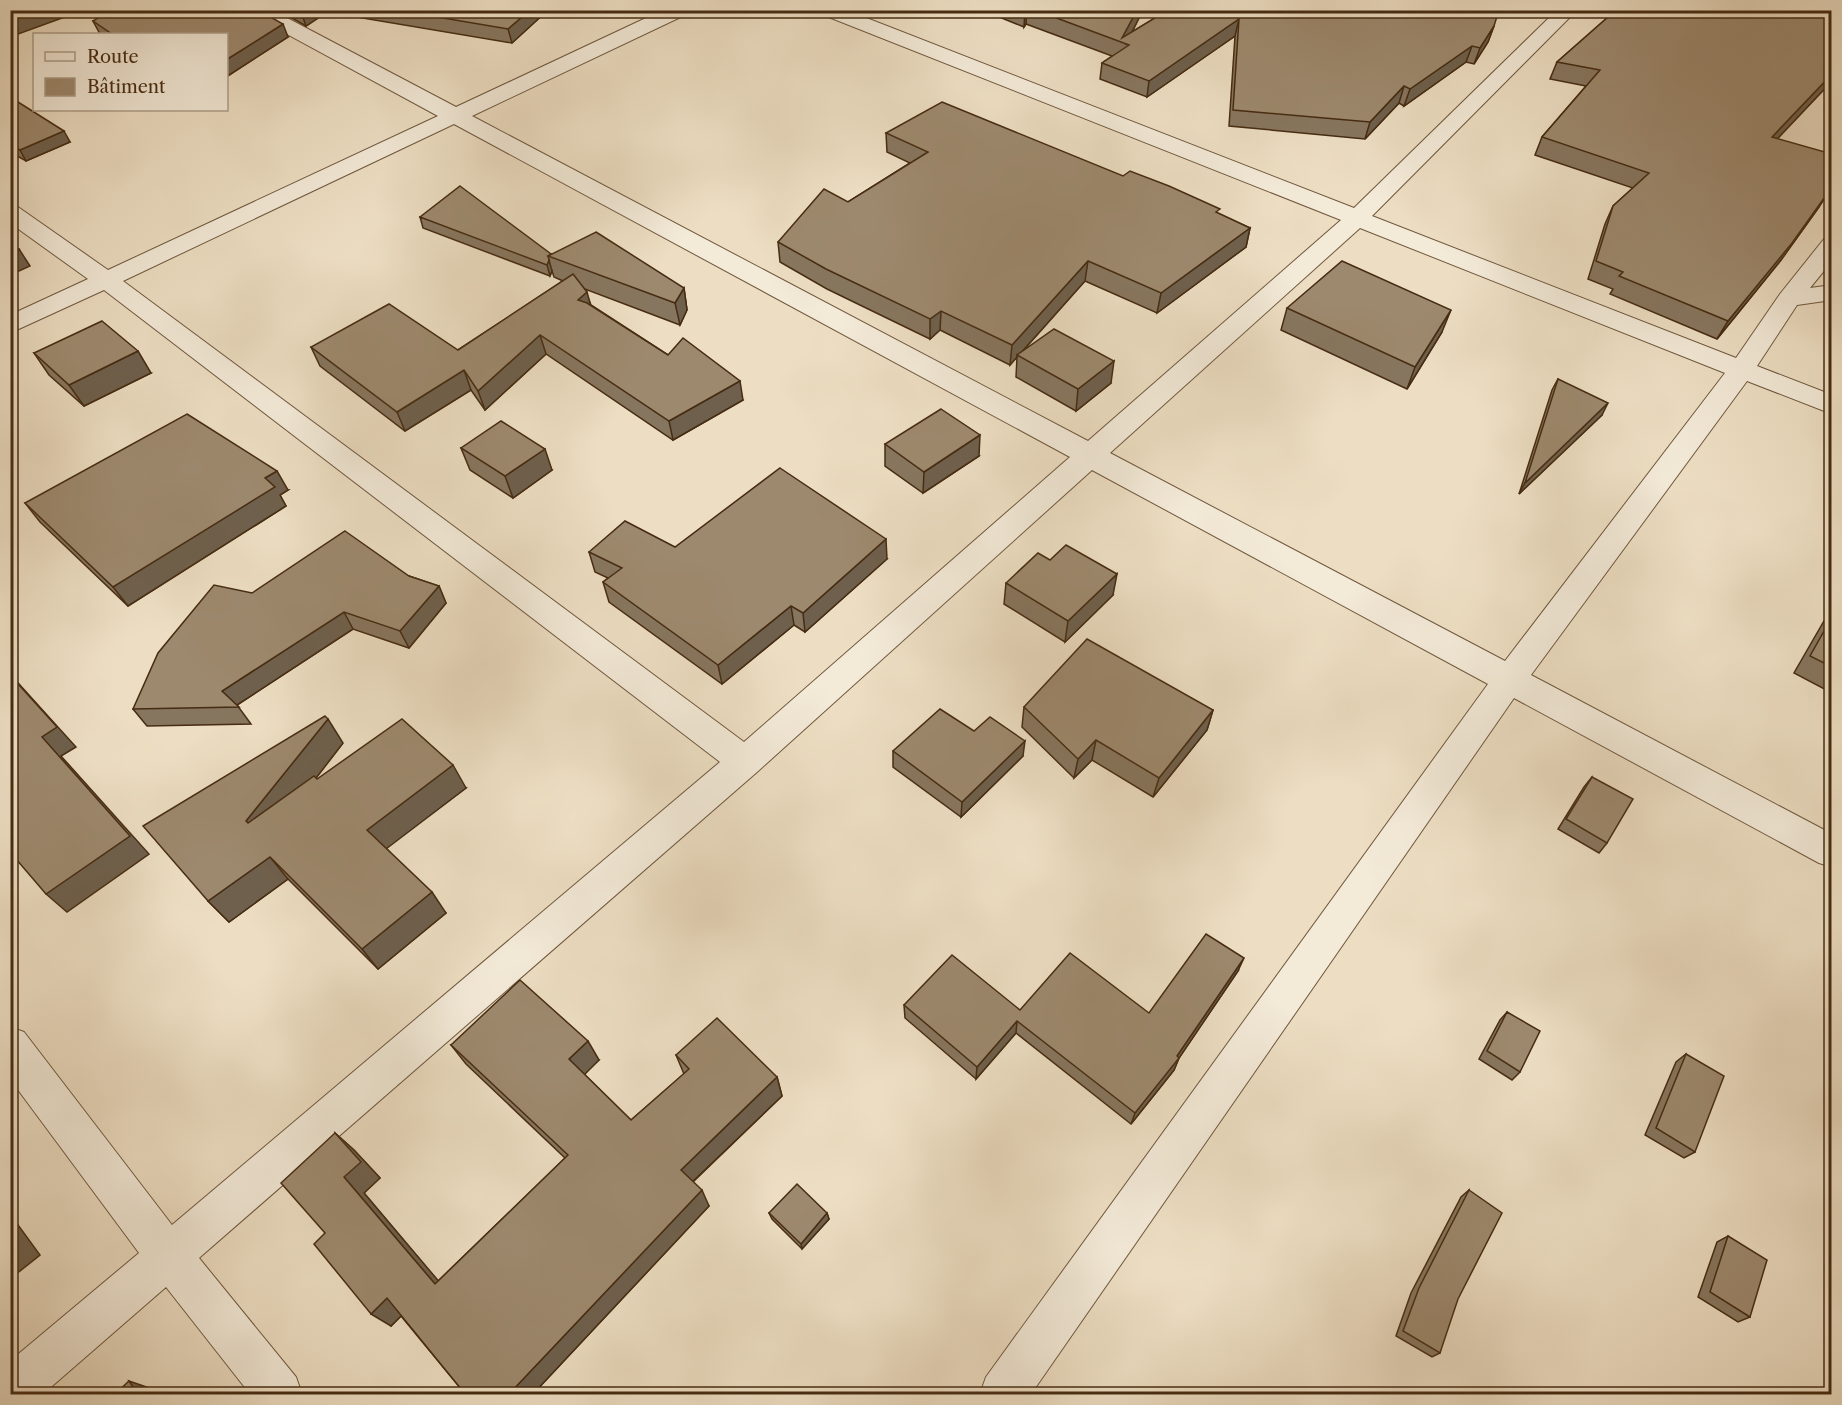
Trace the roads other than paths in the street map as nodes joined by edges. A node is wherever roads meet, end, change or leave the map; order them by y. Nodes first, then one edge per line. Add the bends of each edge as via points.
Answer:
1 (257, 10) edge
2 (680, 10) edge
3 (828, 10) edge
4 (1568, 10) edge
5 (457, 116) junction
6 (10, 213) edge
7 (1357, 218) junction
8 (1832, 244) edge
9 (106, 280) junction
10 (1832, 292) edge
11 (1789, 299) junction
12 (10, 325) edge
13 (1742, 369) junction
14 (1832, 405) edge
15 (1088, 455) junction
16 (1510, 679) junction
17 (745, 762) junction
18 (1832, 852) edge
19 (10, 1046) edge
20 (168, 1255) junction
21 (10, 1392) edge
22 (279, 1395) edge
23 (1003, 1395) edge

1 - 5 street
2 - 5 street
3 - 7 street
4 - 7 street
5 - 9 street
5 - 15 street
6 - 9 street
7 - 13 street
7 - 15 street
8 - 11 street
9 - 12 street
9 - 17 street
10 - 11 street
11 - 13 street
13 - 14 street
13 - 16 street
15 - 16 street
15 - 17 street
16 - 18 street
16 - 23 street
17 - 20 street
19 - 20 street
20 - 21 street
20 - 22 street

